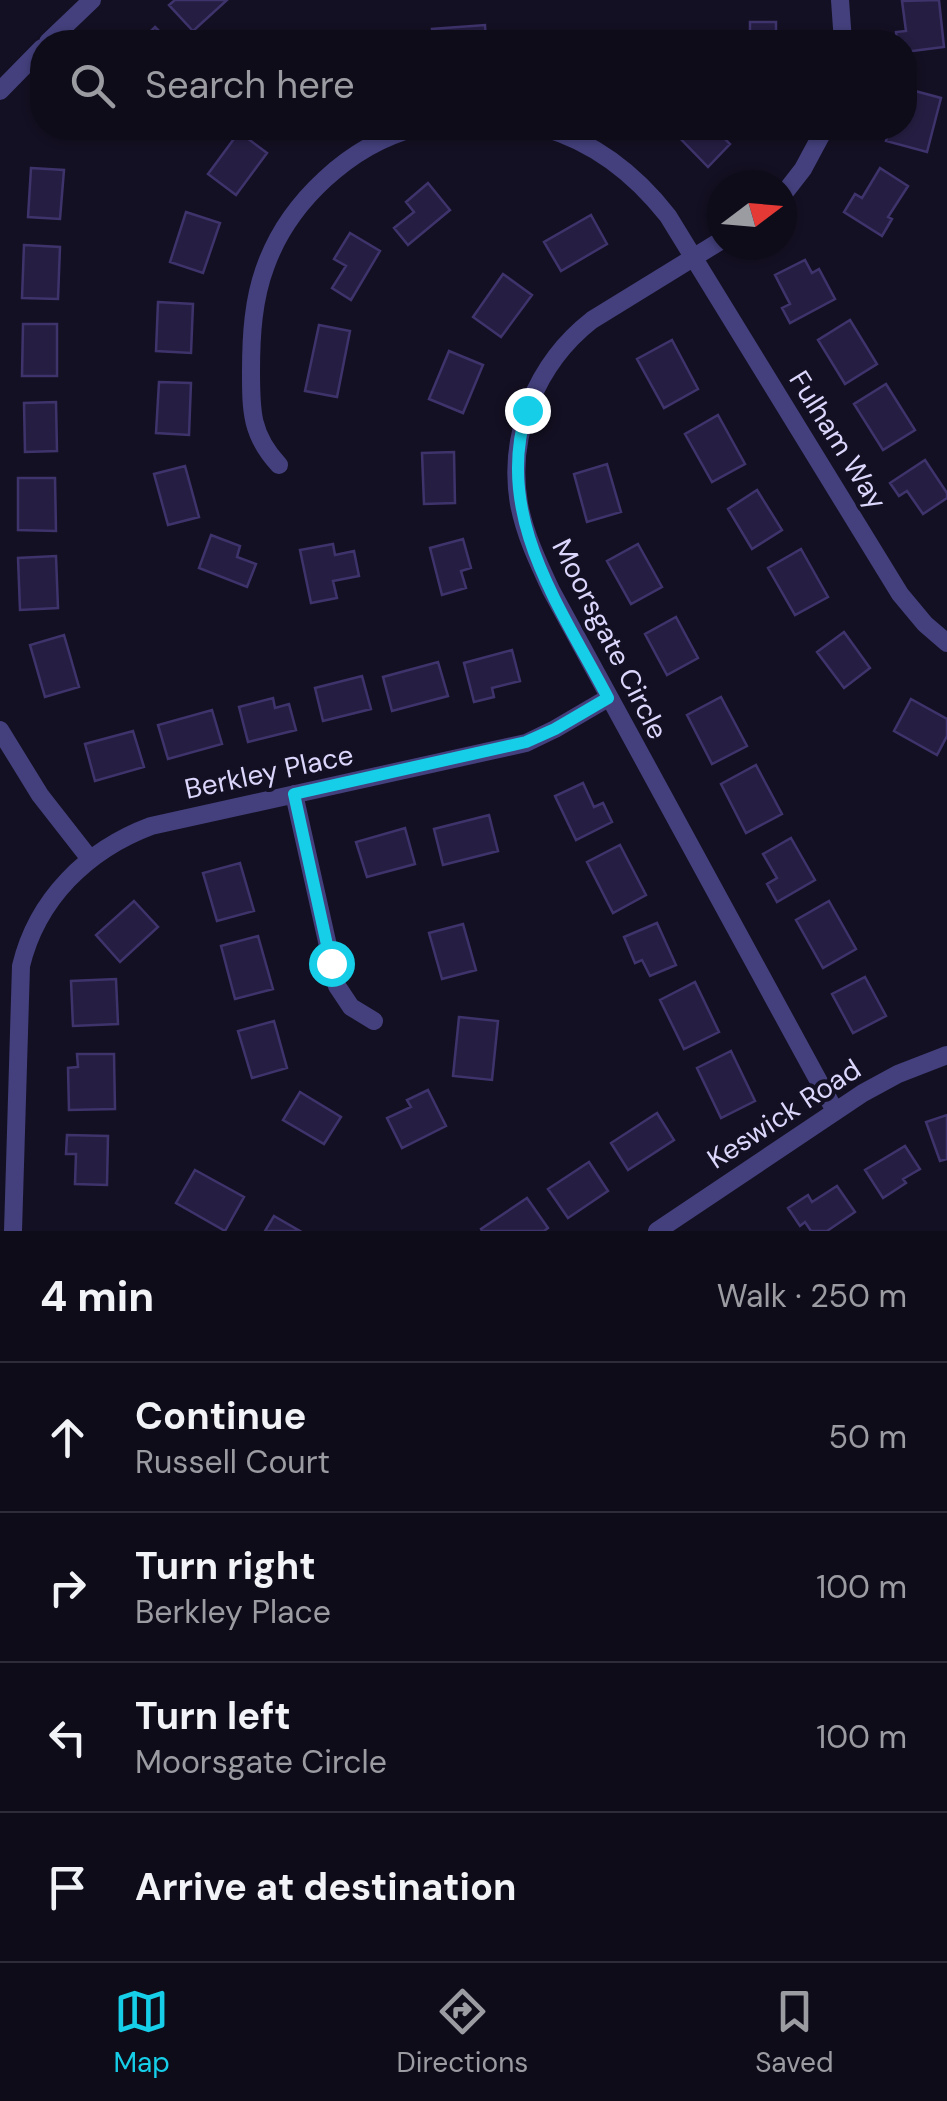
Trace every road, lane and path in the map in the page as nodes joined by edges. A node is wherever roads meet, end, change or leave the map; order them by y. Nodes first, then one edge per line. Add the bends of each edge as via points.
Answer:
1 (92, 0) edge
2 (840, 0) edge
3 (61, 30) edge
4 (842, 30) edge
5 (30, 60) edge
6 (0, 91) edge
7 (386, 140) edge
8 (579, 140) edge
9 (819, 140) edge
10 (797, 177) edge
11 (707, 249) edge
12 (693, 258) junction
13 (279, 465) dead end
14 (947, 643) edge
15 (608, 698) junction
16 (0, 730) edge
17 (294, 794) junction
18 (90, 859) junction
19 (374, 1021) dead end
20 (947, 1055) edge
21 (835, 1111) junction
22 (14, 1231) edge
23 (658, 1231) edge

1 - 3 street
2 - 4 street
5 - 6 street
7 - 13 street via 334,172 301,206 266,263 253,317 251,404 259,437
8 - 12 street, Fulham Way via 651,194
9 - 10 street
11 - 12 street, Moorsgate Circle
12 - 14 street, Fulham Way via 900,594
12 - 15 street, Moorsgate Circle via 580,330 535,390 520,432 517,483 527,536
15 - 17 street, Berkley Place via 526,742
15 - 21 street, Moorsgate Circle
16 - 18 street
17 - 18 street, Berkley Place via 151,826
17 - 19 street via 337,986 351,1007
18 - 22 street, Berkley Place via 42,913 21,966
20 - 21 street, Keswick Road
21 - 23 street, Keswick Road

